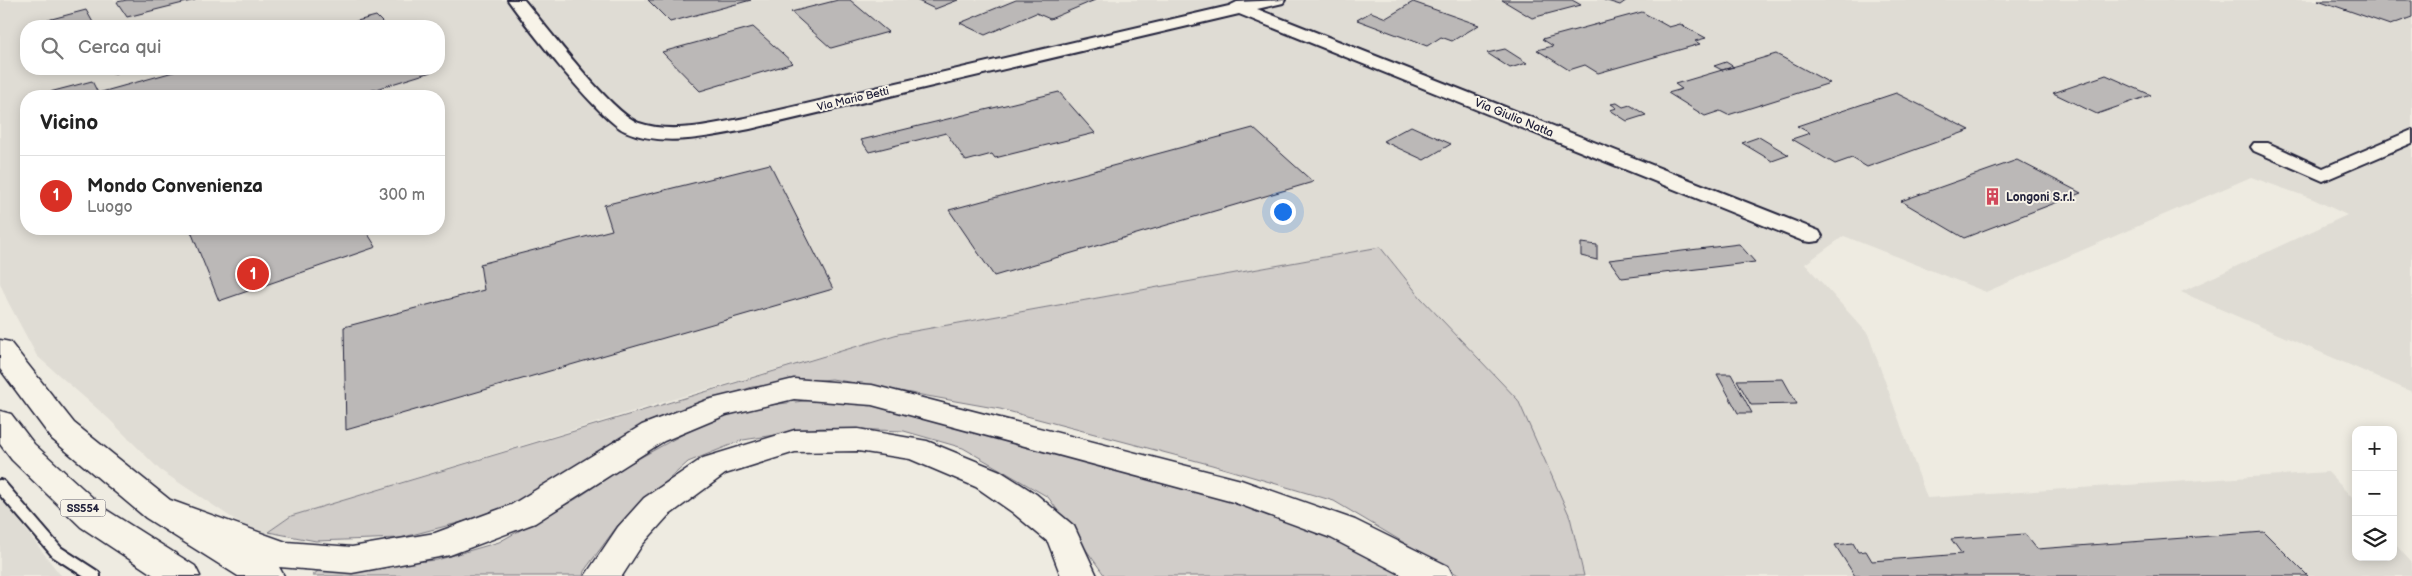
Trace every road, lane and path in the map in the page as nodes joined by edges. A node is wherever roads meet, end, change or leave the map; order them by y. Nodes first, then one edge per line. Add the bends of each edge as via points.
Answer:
1 (516, 0) edge
2 (1217, 0) edge
3 (1277, 0) edge
4 (1240, 9) junction
5 (2412, 136) edge
6 (2260, 148) dead end
7 (1811, 236) dead end
8 (0, 349) edge
9 (0, 422) edge
10 (0, 486) edge
11 (158, 508) junction
12 (94, 576) edge
13 (182, 576) edge
14 (266, 576) edge
15 (604, 576) edge
16 (1079, 576) edge
17 (1435, 576) edge

1 - 4 street, Via Mario Betti via 608,109 630,126 655,132 698,133
2 - 4 street, Via Giulio Natta
3 - 4 street, Via Mario Betti
4 - 7 street, Via Giulio Natta
5 - 6 street via 2323,175
8 - 11 highway via 63,431
9 - 13 highway, SS554 via 23,452 93,518
10 - 12 lane via 57,552
11 - 14 highway
11 - 17 highway via 284,554 352,560 438,546 523,514 653,433 718,407 794,389 872,395 1241,492 1343,529
15 - 16 highway via 630,536 656,507 714,466 795,441 858,440 916,449 988,479 1024,503 1062,535

